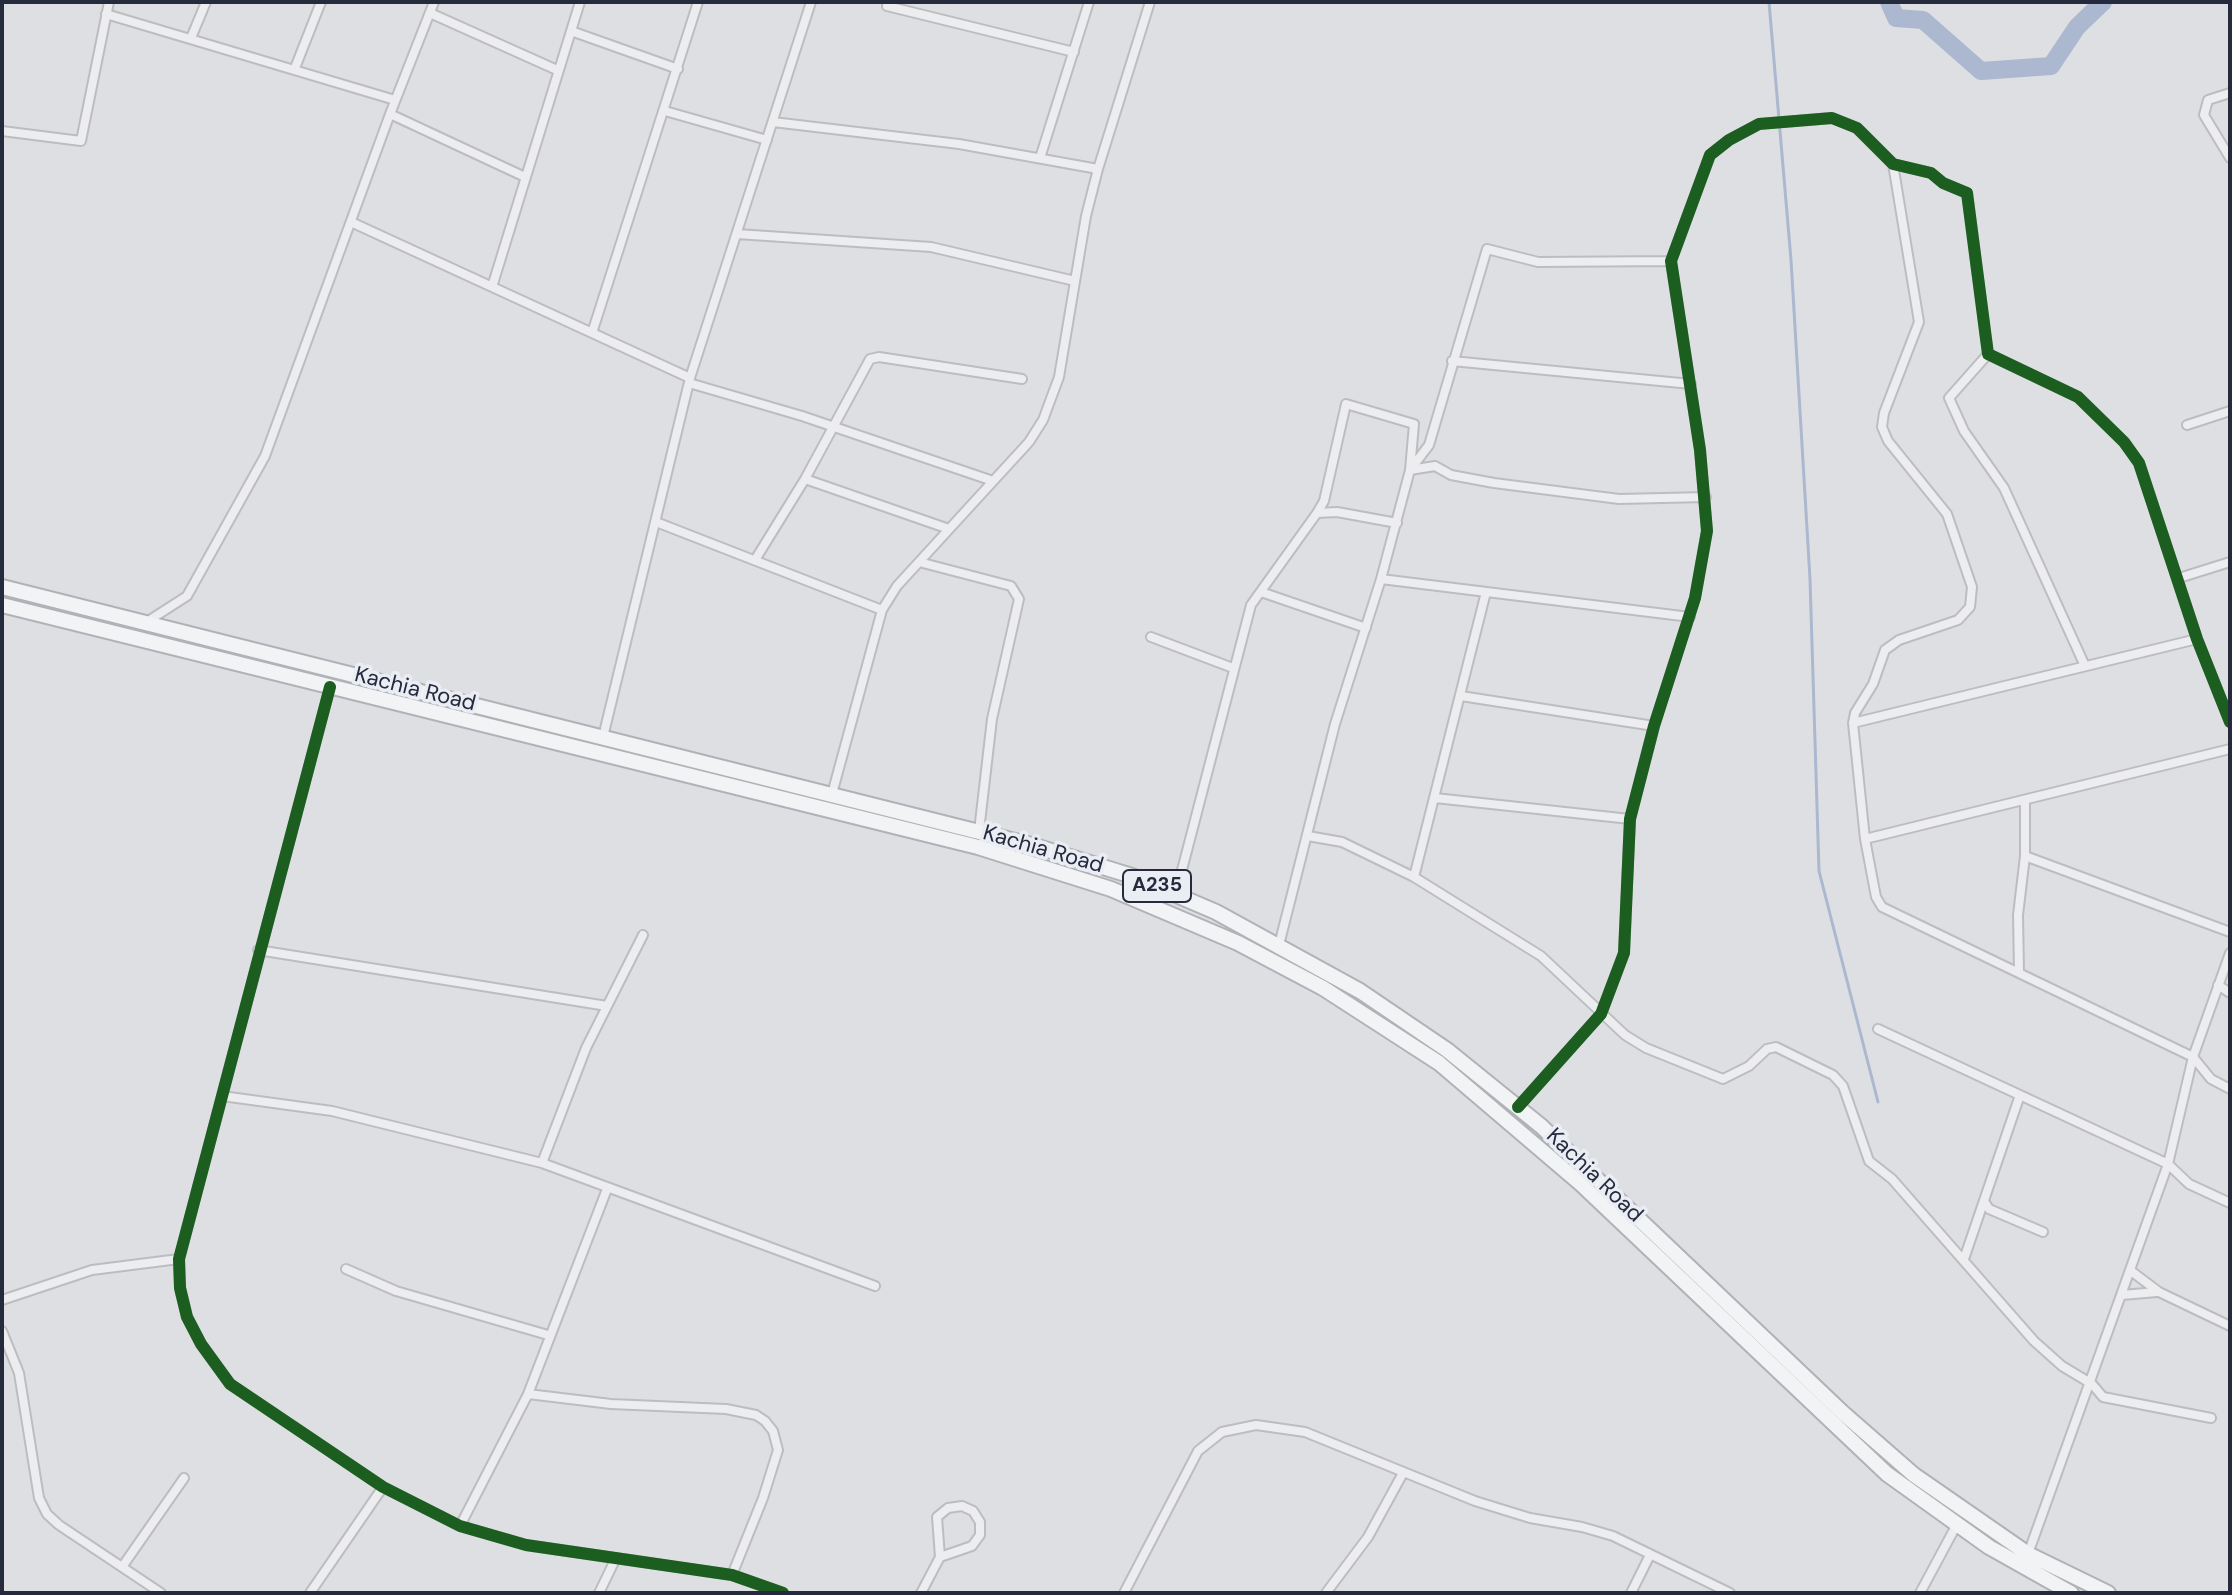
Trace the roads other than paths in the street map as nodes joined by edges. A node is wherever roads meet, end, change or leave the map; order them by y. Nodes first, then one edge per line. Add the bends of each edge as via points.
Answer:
1 (109, 2) edge
2 (206, 2) edge
3 (321, 2) edge
4 (434, 2) edge
5 (580, 2) edge
6 (698, 2) edge
7 (811, 2) edge
8 (1089, 2) edge
9 (1150, 2) edge
10 (887, 6) dead end
11 (430, 13) junction
12 (106, 14) junction
13 (571, 31) junction
14 (191, 38) junction
15 (1074, 52) junction
16 (295, 68) junction
17 (678, 69) junction
18 (557, 70) junction
19 (2230, 93) edge
20 (395, 100) junction
21 (665, 111) junction
22 (390, 114) junction
23 (773, 122) junction
24 (2, 131) edge
25 (767, 140) junction
26 (1040, 158) junction
27 (2230, 158) edge
28 (1893, 164) junction
29 (1098, 169) junction
30 (525, 177) junction
31 (351, 222) junction
32 (737, 234) junction
33 (1671, 261) junction
34 (1075, 281) junction
35 (492, 287) junction
36 (592, 333) junction
37 (1988, 354) junction
38 (1452, 361) junction
39 (1022, 379) dead end
40 (690, 380) junction
41 (1691, 384) junction
42 (2230, 411) edge
43 (2187, 425) dead end
44 (834, 426) junction
45 (1410, 470) junction
46 (805, 479) junction
47 (993, 481) junction
48 (1706, 497) junction
49 (1317, 513) junction
50 (656, 522) junction
51 (1397, 523) junction
52 (949, 529) junction
53 (755, 560) junction
54 (919, 562) junction
55 (2230, 562) edge
56 (2179, 578) junction
57 (1381, 579) junction
58 (2, 587) edge
59 (1261, 592) junction
60 (1486, 592) junction
61 (2, 605) edge
62 (882, 610) junction
63 (1690, 617) junction
64 (145, 623) junction
65 (1366, 628) junction
66 (1151, 637) dead end
67 (2197, 639) junction
68 (2085, 666) junction
69 (1233, 668) junction
70 (330, 687) junction
71 (1461, 696) junction
72 (2230, 722) edge
73 (1853, 723) junction
74 (1654, 726) junction
75 (603, 737) junction
76 (2230, 749) edge
77 (832, 794) junction
78 (1435, 798) junction
79 (2025, 801) junction
80 (1630, 819) junction
81 (979, 831) junction
82 (1308, 836) junction
83 (1865, 839) junction
84 (2025, 856) junction
85 (1414, 877) junction
86 (1176, 893) junction
87 (2230, 932) edge
88 (643, 935) dead end
89 (1279, 945) junction
90 (258, 950) junction
91 (2230, 953) edge
92 (2019, 971) junction
93 (2218, 985) junction
94 (2230, 993) edge
95 (607, 1006) junction
96 (1601, 1014) junction
97 (1878, 1029) dead end
98 (2193, 1057) junction
99 (2230, 1089) edge
100 (2020, 1095) junction
101 (222, 1096) junction
102 (1518, 1107) junction
103 (542, 1163) junction
104 (2168, 1164) junction
105 (607, 1189) junction
106 (1984, 1201) junction
107 (2230, 1203) edge
108 (2043, 1232) dead end
109 (179, 1259) junction
110 (1964, 1259) junction
111 (346, 1269) dead end
112 (2131, 1271) junction
113 (875, 1286) dead end
114 (2159, 1292) junction
115 (2122, 1295) junction
116 (2, 1300) edge
117 (2230, 1326) edge
118 (2, 1331) edge
119 (548, 1335) junction
120 (2092, 1384) junction
121 (528, 1394) junction
122 (2211, 1418) dead end
123 (1403, 1473) junction
124 (184, 1478) dead end
125 (383, 1487) junction
126 (460, 1526) junction
127 (1956, 1526) junction
128 (2028, 1554) junction
129 (1650, 1555) junction
130 (940, 1557) junction
131 (616, 1558) junction
132 (122, 1567) junction
133 (732, 1575) junction
134 (161, 1593) edge
135 (310, 1593) edge
136 (599, 1593) edge
137 (783, 1593) edge
138 (921, 1593) edge
139 (1124, 1593) edge
140 (1326, 1593) edge
141 (1631, 1593) edge
142 (1730, 1593) edge
143 (1920, 1593) edge
144 (2071, 1593) edge
145 (2108, 1593) edge

1 - 12 street
2 - 14 street
3 - 16 street
4 - 11 street
5 - 13 street
6 - 17 street
7 - 23 street
8 - 15 street
9 - 29 street
10 - 15 street
11 - 18 street
11 - 20 street
12 - 14 street
12 - 24 street via 81,141
13 - 17 street
13 - 18 street
14 - 16 street
15 - 26 street
16 - 20 street
17 - 21 street
18 - 30 street
19 - 27 street via 2208,100 2204,115
20 - 22 street
21 - 25 street
21 - 36 street
22 - 30 street
22 - 31 street
23 - 25 street
23 - 26 street
25 - 32 street
26 - 29 street
28 - 33 street via 1857,128 1832,118 1759,124 1710,155
28 - 37 street via 1931,173 1967,193
28 - 73 street via 1919,322 1882,427 1947,514 1972,587 1970,607 1958,620 1885,650
29 - 34 street
30 - 35 street
31 - 35 street
31 - 64 street via 265,456 187,596
32 - 34 street via 931,247
32 - 40 street
33 - 38 street via 1538,262 1487,249
33 - 41 street
34 - 47 street via 1059,377 1043,420
35 - 36 street
36 - 40 street
37 - 56 street via 2078,397 2124,442 2139,463
37 - 68 street via 1949,398 1964,431 2004,488
38 - 41 street
38 - 45 street via 1429,445
39 - 44 street via 870,359
40 - 44 street
40 - 50 street
41 - 48 street
42 - 43 street
44 - 46 street
44 - 47 street
45 - 48 street via 1435,466 1451,475 1494,483 1619,499
45 - 49 street via 1414,424 1346,404
45 - 51 street
46 - 52 street
46 - 53 street
47 - 52 street
48 - 63 street via 1707,531
49 - 51 street
49 - 59 street
50 - 53 street
50 - 75 street
51 - 57 street
52 - 54 street
53 - 62 street
54 - 62 street
54 - 81 street via 1011,586 1019,599 992,719
55 - 56 street
56 - 67 street
57 - 60 street
57 - 65 street
58 - 64 highway, Kachia Road / A235
59 - 65 street
59 - 69 street via 1245,621
60 - 63 street
60 - 71 street
61 - 70 highway, Kachia Road / A235
62 - 77 street
63 - 74 street
64 - 75 highway, Kachia Road / A235
65 - 82 street via 1335,724
66 - 69 street
67 - 68 street
67 - 72 street
68 - 73 street
69 - 86 street
70 - 90 street
70 - 127 highway, Kachia Road / A235 via 1035,863 1150,904 1280,964 1439,1063 1496,1108 1858,1448
71 - 74 street
71 - 78 street
73 - 83 street
74 - 80 street
75 - 77 highway, Kachia Road / A235
76 - 79 street
77 - 81 highway, Kachia Road / A235
78 - 80 street
78 - 85 street
79 - 83 street
79 - 84 street
80 - 96 street via 1624,953
81 - 86 highway, Kachia Road / A235
82 - 85 street via 1342,842
82 - 89 street
83 - 92 street via 1882,907
84 - 87 street
84 - 92 street
85 - 96 street via 1541,956
86 - 89 highway, Kachia Road / A235
88 - 95 street
89 - 102 highway, Kachia Road / A235 via 1403,1019
90 - 95 street
90 - 101 street
91 - 93 street
92 - 98 street
93 - 94 street
93 - 98 street
95 - 103 street
96 - 102 street
96 - 110 street via 1646,1048 1723,1079 1776,1047 1833,1075 1843,1086 1869,1161
97 - 100 street
98 - 99 street via 2211,1079
98 - 104 street
100 - 104 street
100 - 106 street
101 - 103 street via 332,1111
101 - 109 street
102 - 128 highway, Kachia Road / A235 via 1872,1439 1949,1501
103 - 105 street
104 - 107 street via 2189,1184
104 - 112 street
105 - 113 street
105 - 119 street
106 - 108 street via 1989,1209
106 - 110 street
109 - 116 street via 92,1270
109 - 125 street via 187,1317 212,1365 230,1384
110 - 120 street via 2034,1341
111 - 119 street via 396,1291
112 - 114 street
112 - 115 street
114 - 115 street
114 - 117 street
115 - 120 street
118 - 132 street via 19,1373 43,1506 59,1525
119 - 121 street
120 - 122 street via 2103,1397
120 - 128 street
121 - 126 street
121 - 133 street via 726,1409 765,1421 778,1450
123 - 129 street via 1530,1518 1613,1536
123 - 139 street via 1305,1432 1256,1425 1222,1432 1198,1451
123 - 140 street via 1368,1537
124 - 132 street
125 - 126 street
125 - 135 street
126 - 131 street via 526,1545
127 - 143 street
127 - 144 highway, Kachia Road / A235
128 - 145 highway, Kachia Road / A235
129 - 141 street
129 - 142 street
130 - 130 street via 937,1517 948,1508 973,1511 980,1535 972,1546
130 - 138 street
131 - 133 street
131 - 136 street
132 - 134 street
133 - 137 street

